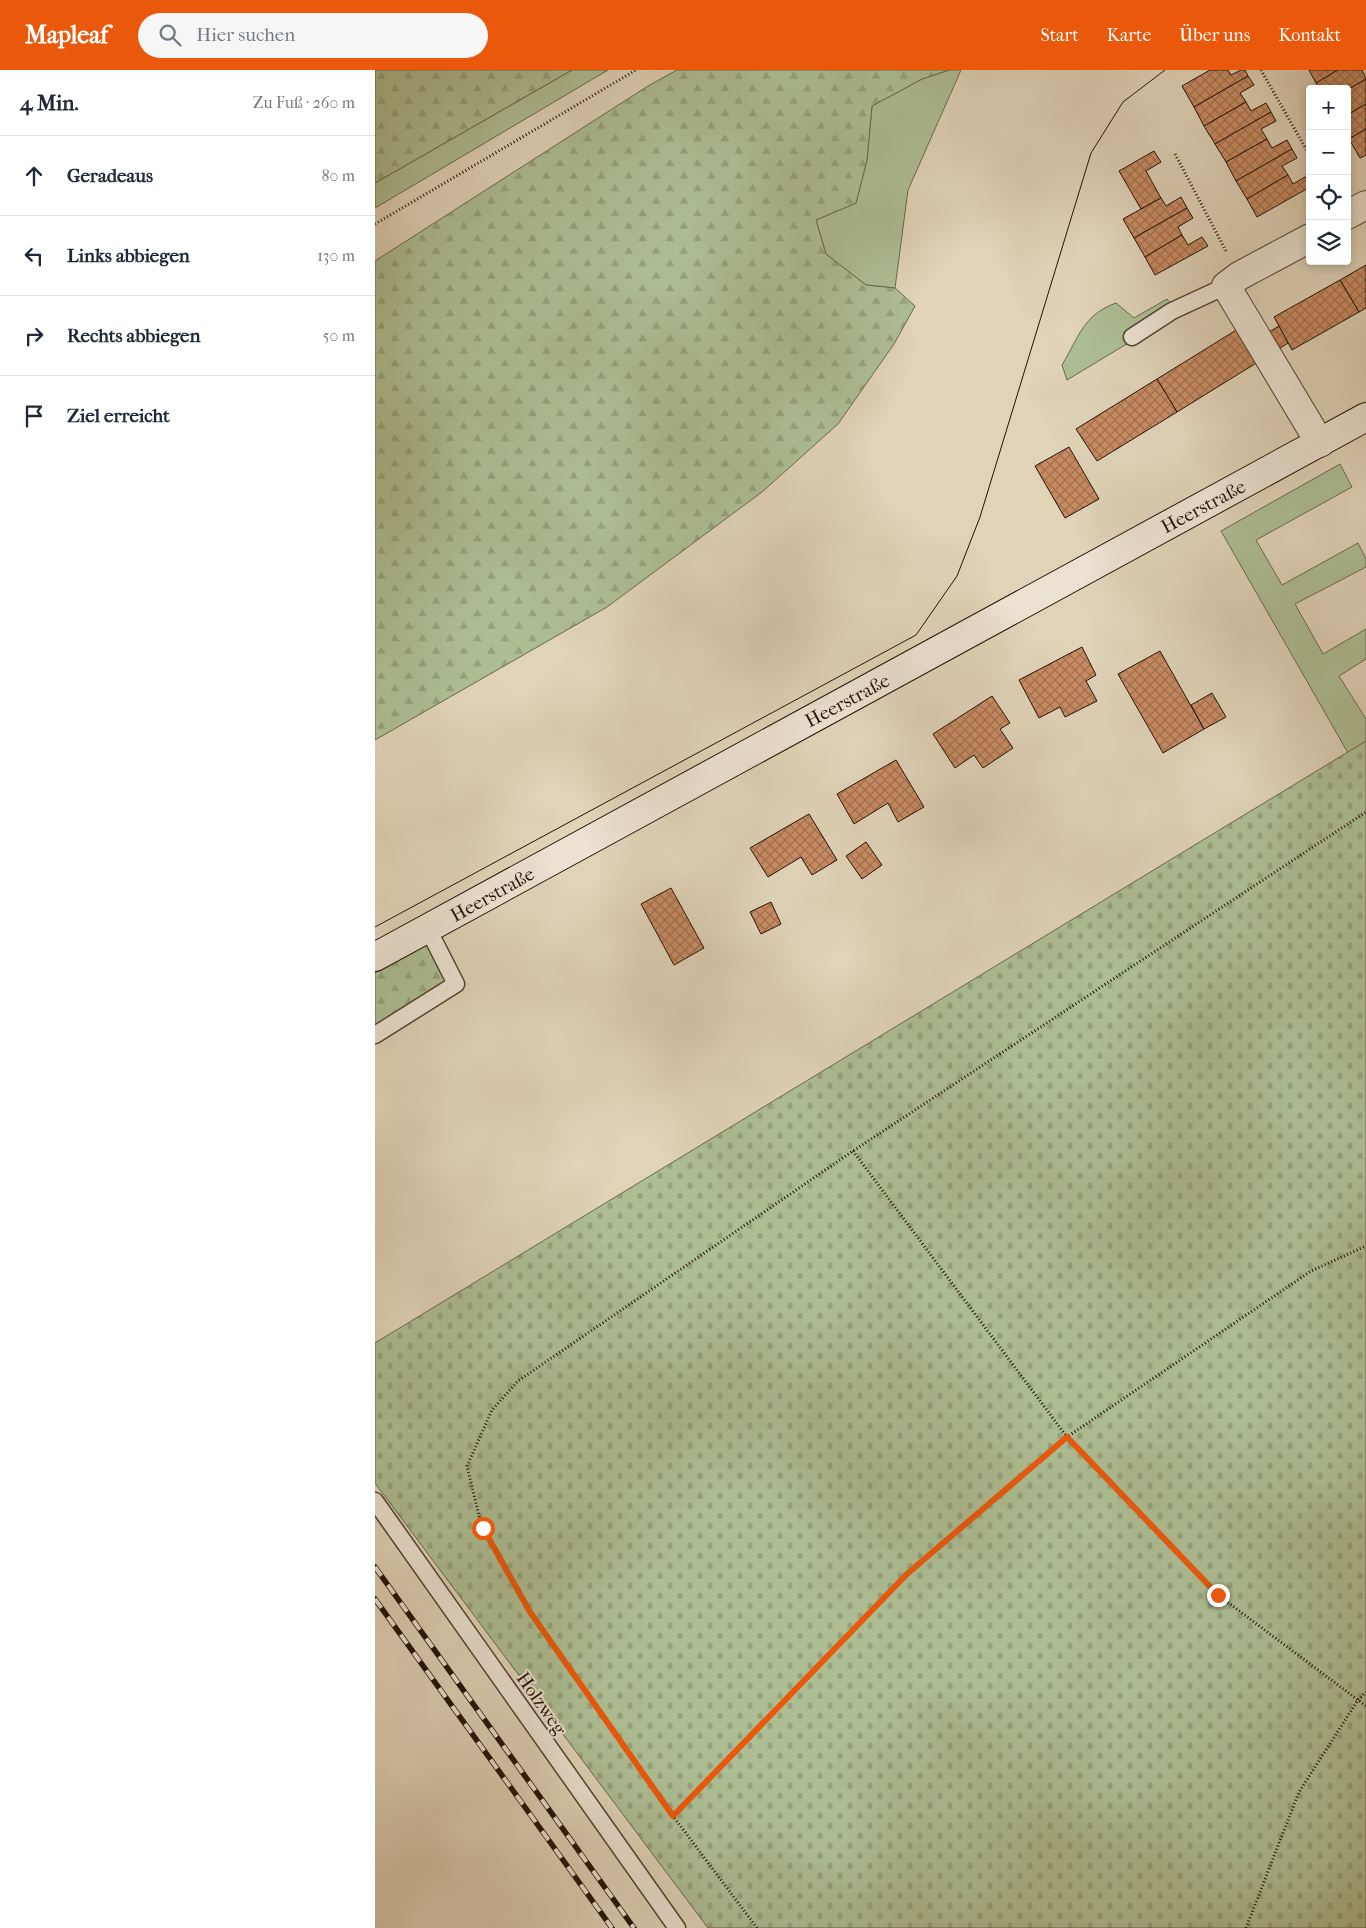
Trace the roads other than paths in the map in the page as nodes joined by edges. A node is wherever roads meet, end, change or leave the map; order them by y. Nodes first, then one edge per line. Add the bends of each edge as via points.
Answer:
1 (1366, 205) edge
2 (1351, 213) edge
3 (1306, 240) edge
4 (1232, 281) junction
5 (1132, 337) dead end
6 (1366, 417) edge
7 (1320, 443) junction
8 (428, 929) junction
9 (375, 956) edge
10 (375, 1035) edge
11 (375, 1501) edge
12 (677, 1928) edge

1 - 2 main road
3 - 4 main road
4 - 5 lane via 1171,311
4 - 7 main road
6 - 7 main road, Heerstraße
7 - 8 main road, Heerstraße
8 - 9 main road, Heerstraße
8 - 10 lane via 456,984
11 - 12 lane, Holzweg

